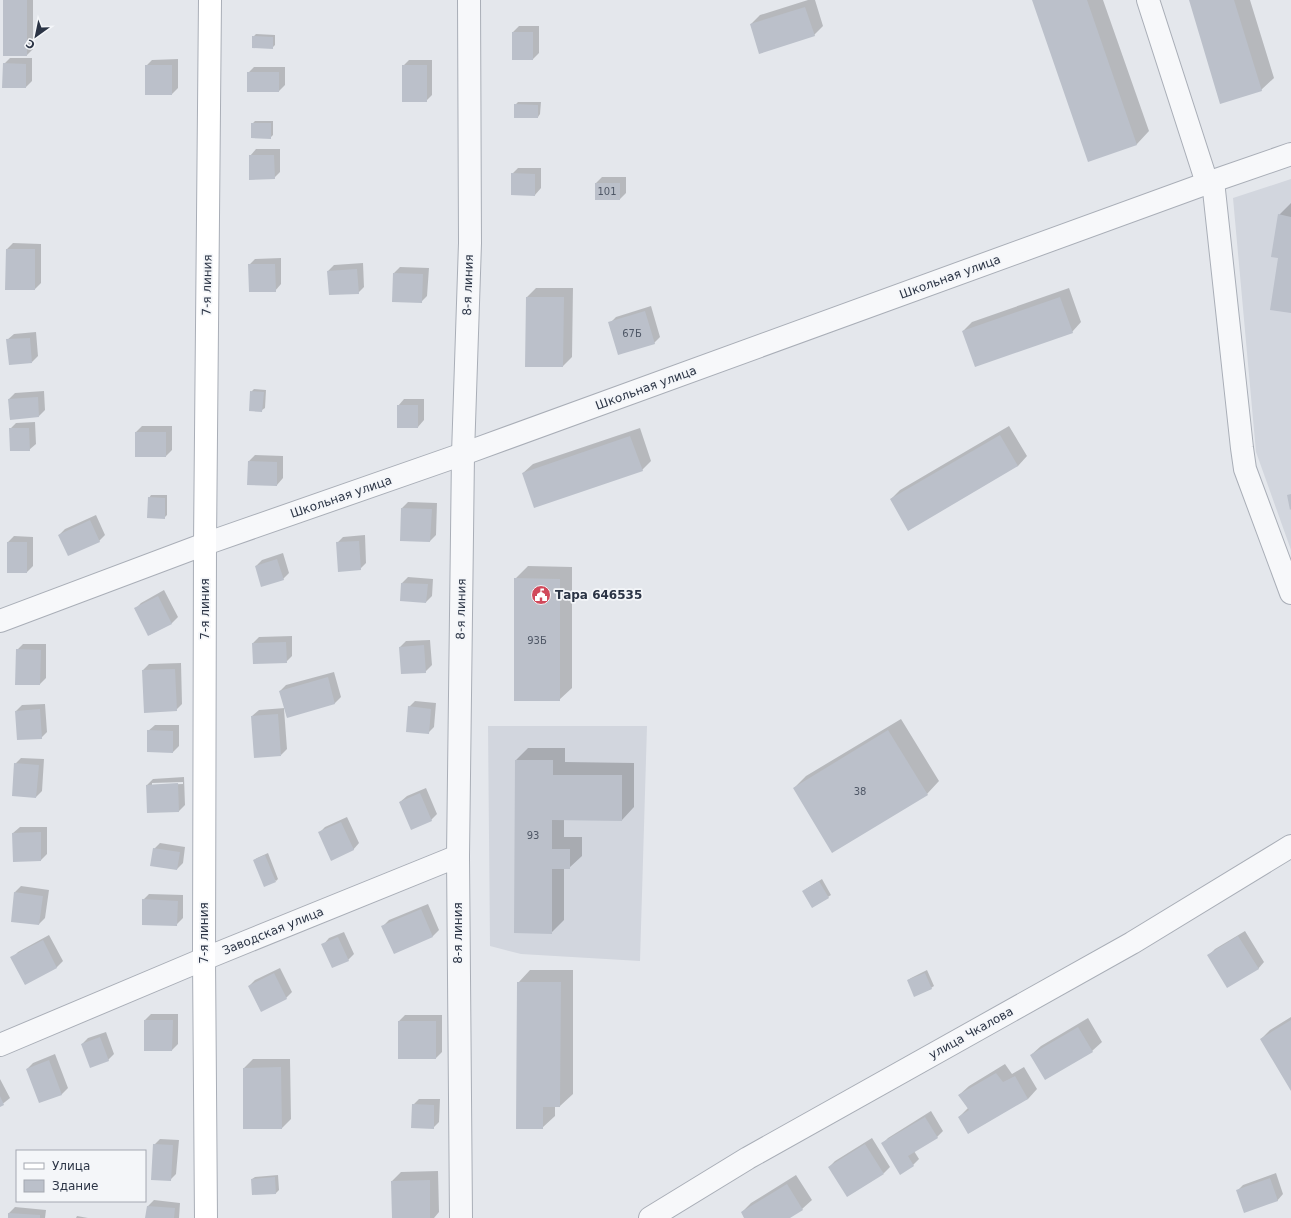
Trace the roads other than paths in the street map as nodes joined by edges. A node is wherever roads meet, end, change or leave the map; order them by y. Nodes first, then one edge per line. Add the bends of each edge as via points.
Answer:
1 (210, 0) edge
2 (469, 0) edge
3 (1148, 0) edge
4 (1291, 154) edge
5 (1210, 182) junction
6 (463, 454) junction
7 (205, 544) junction
8 (1291, 593) edge
9 (0, 621) edge
10 (1291, 846) edge
11 (458, 856) junction
12 (204, 959) junction
13 (0, 1045) edge
14 (674, 1212) edge
15 (206, 1218) edge
16 (461, 1218) edge
17 (650, 1218) edge

1 - 7 main road, 7-я линия
2 - 6 street, 8-я линия via 470,243
3 - 5 street
4 - 5 street, Школьная улица
5 - 6 street, Школьная улица
5 - 8 street via 1246,469
6 - 7 street, Школьная улица
6 - 11 street, 8-я линия
7 - 9 street, Школьная улица
7 - 12 main road, 7-я линия
10 - 14 street, улица Чкалова via 1132,943 748,1158
11 - 12 street, Заводская улица
11 - 16 street, 8-я линия
12 - 13 street, Заводская улица
12 - 15 main road, 7-я линия
14 - 17 street, улица Чкалова

